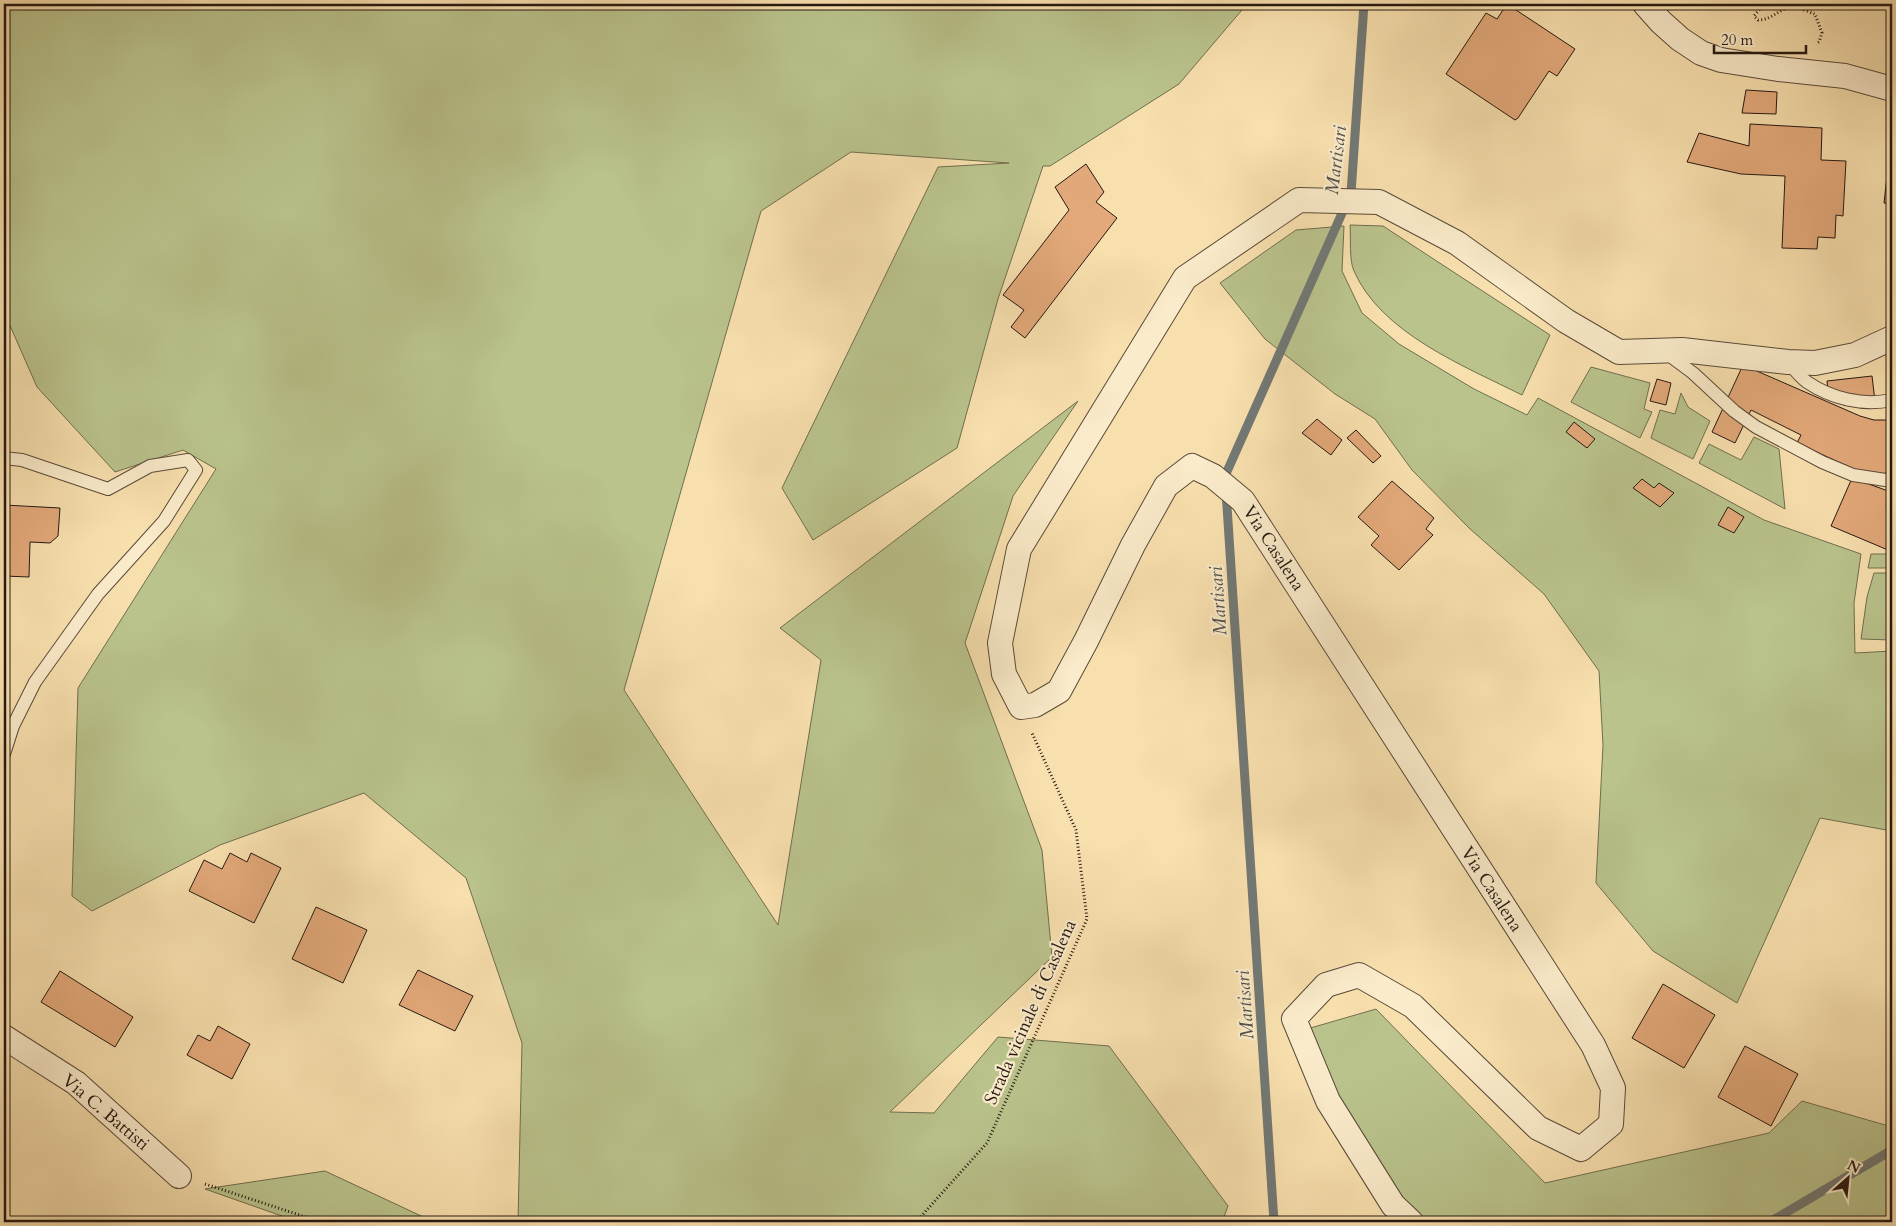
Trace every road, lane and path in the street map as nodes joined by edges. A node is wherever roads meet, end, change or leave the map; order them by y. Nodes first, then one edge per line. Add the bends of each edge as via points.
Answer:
1 (1646, 4) edge
2 (1764, 4) edge
3 (1778, 69) junction
4 (1892, 88) edge
5 (1892, 338) edge
6 (1664, 351) junction
7 (1788, 362) junction
8 (1892, 400) edge
9 (4, 458) edge
10 (1892, 482) edge
11 (1021, 707) junction
12 (4, 754) edge
13 (4, 1038) edge
14 (179, 1176) joint
15 (321, 1222) edge
16 (916, 1222) edge
17 (1411, 1222) edge

1 - 3 street via 1674,34 1701,53 1721,60
2 - 3 path via 1754,16 1758,20 1766,20 1791,7 1799,8 1815,14 1822,33 1819,42
3 - 4 street via 1845,76
5 - 7 street via 1855,355 1815,363
6 - 7 street via 1682,350
6 - 10 lane via 1756,427 1824,466
6 - 11 street via 1619,352 1566,321 1457,243 1379,202 1299,200 1185,278 1019,548 1000,644 1004,674
7 - 8 lane via 1806,381 1825,391 1867,404
9 - 12 lane via 22,460 108,489 150,466 188,460 196,470 164,521 98,594 35,682 13,726
11 - 16 path, Strada vicinale di Casalena via 1076,830 1087,919 987,1143
11 - 17 street, Via Casalena via 1036,705 1059,691 1166,486 1192,466 1213,476 1243,501 1582,1029 1613,1088 1611,1124 1581,1149 1538,1128 1412,1006 1359,975 1326,985 1294,1019 1328,1101 1393,1205
13 - 14 street, Via C. Battisti via 76,1083
14 - 15 path

